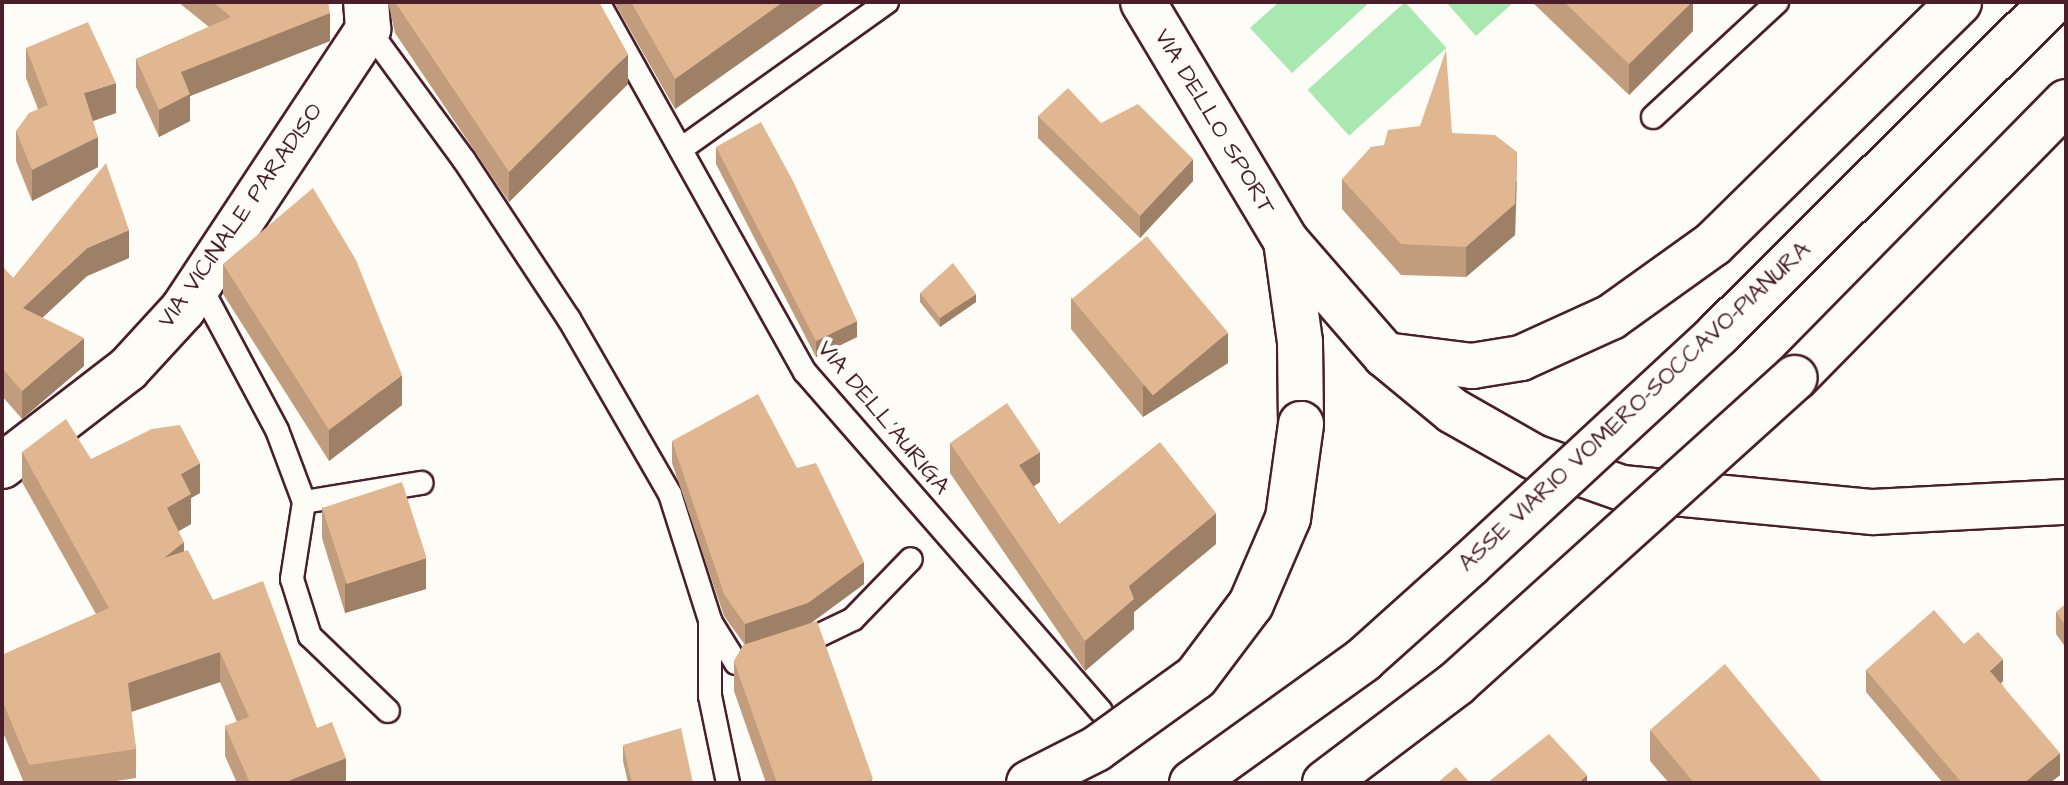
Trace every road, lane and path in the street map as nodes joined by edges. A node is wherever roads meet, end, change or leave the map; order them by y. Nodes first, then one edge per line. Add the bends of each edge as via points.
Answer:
1 (598, 2) edge
2 (887, 2) edge
3 (1143, 2) edge
4 (1777, 2) edge
5 (1959, 2) edge
6 (2052, 2) edge
7 (367, 16) edge
8 (2066, 102) edge
9 (1653, 117) dead end
10 (2066, 133) edge
11 (681, 149) junction
12 (1963, 210) junction
13 (1286, 241) junction
14 (199, 284) junction
15 (1385, 355) junction
16 (2, 466) edge
17 (421, 483) dead end
18 (304, 502) junction
19 (2066, 502) edge
20 (911, 559) dead end
21 (710, 620) junction
22 (388, 711) dead end
23 (1101, 711) dead end
24 (728, 783) edge
25 (1029, 783) edge
26 (1192, 783) edge
27 (1325, 783) edge

1 - 11 lane, VIA DELL'AURIGA
2 - 11 lane
3 - 13 main road, VIA DELLO SPORT
4 - 9 lane
5 - 15 main road via 1713,244 1611,317 1521,358 1472,366
6 - 26 main road, ASSE VIARIO VOMERO-SOCCAVO-PIANURA, bridge via 1718,334 1470,564 1363,660
7 - 14 main road, VIA VICINALE PARADISO
7 - 21 lane via 569,319 670,494
8 - 12 main road
10 - 12 main road
11 - 23 lane, VIA DELL'AURIGA via 805,372
12 - 27 main road, bridge via 1795,378 1457,683
13 - 15 main road
13 - 25 main road, bridge via 1300,342 1301,424 1288,518 1251,604 1196,677 1096,749
14 - 16 main road, VIA VICINALE PARADISO via 128,369
14 - 18 lane via 277,430
15 - 19 main road via 1453,411 1534,457 1622,488 1873,512
17 - 18 lane
18 - 22 lane via 292,579 310,636
20 - 21 lane via 853,619 797,646 736,663
21 - 24 lane via 710,696

